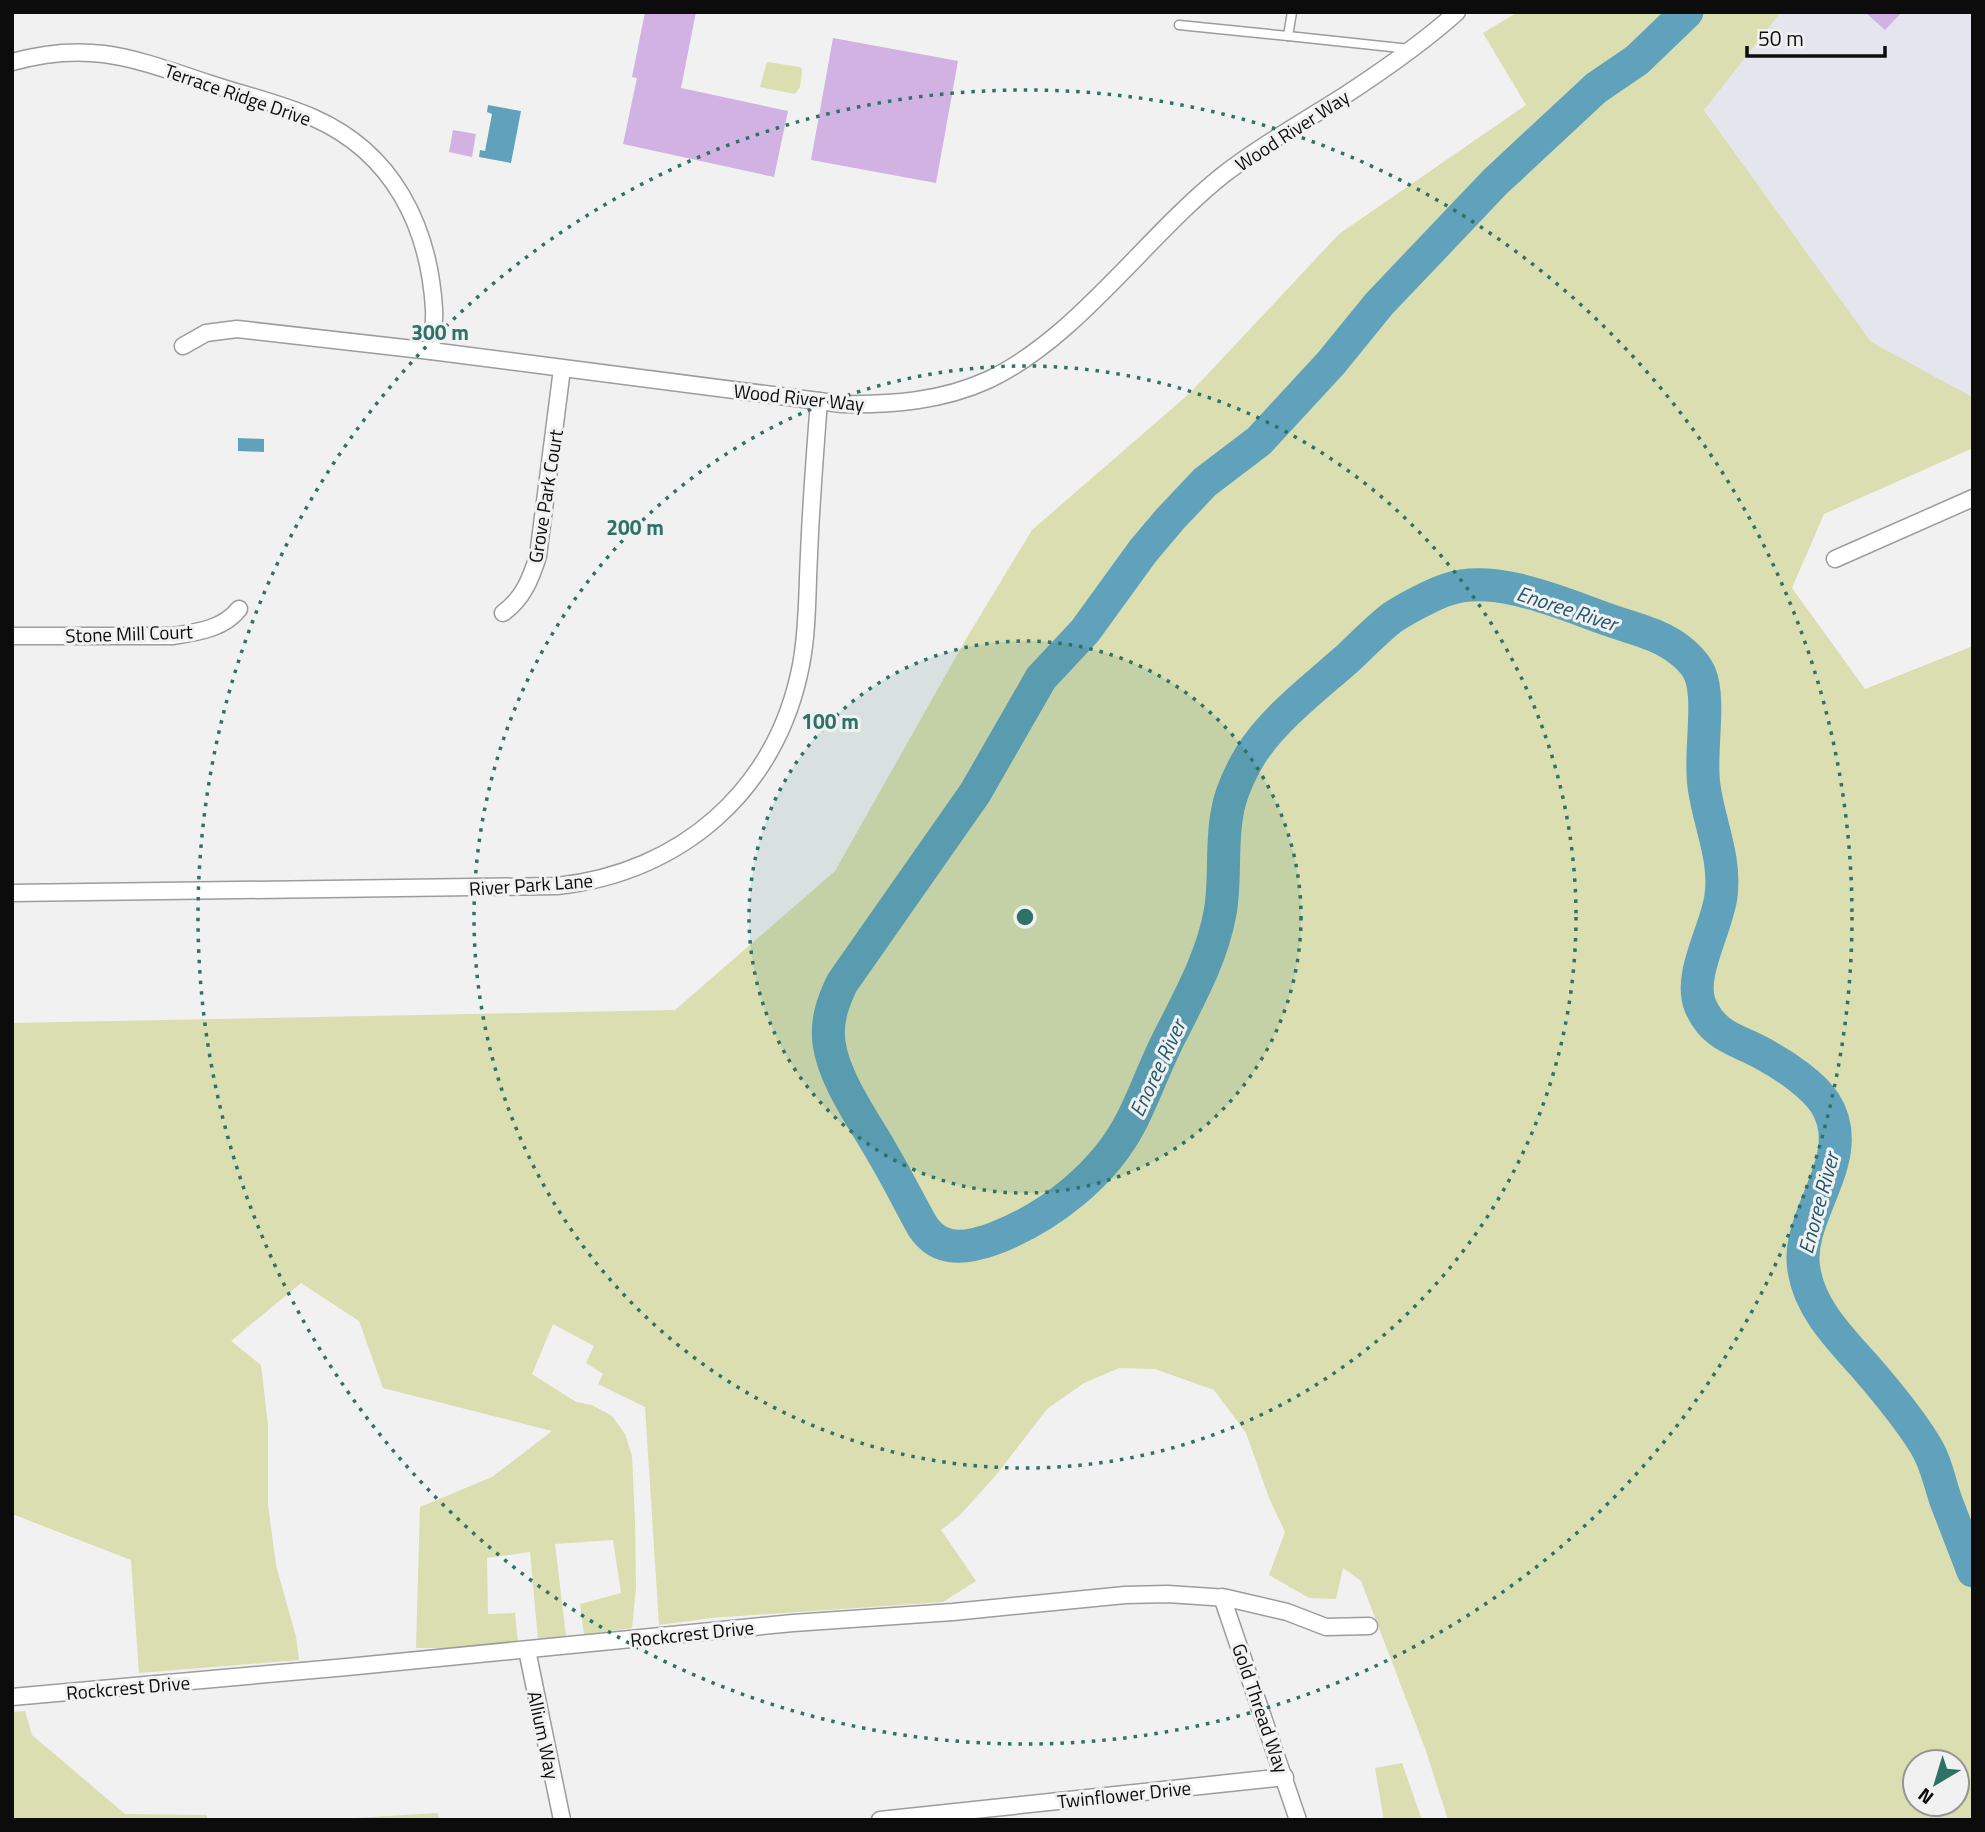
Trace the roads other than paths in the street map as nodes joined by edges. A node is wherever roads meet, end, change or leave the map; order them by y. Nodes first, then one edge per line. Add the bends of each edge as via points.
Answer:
1 (1292, 12) edge
2 (1457, 12) edge
3 (1179, 25) dead end
4 (1288, 36) junction
5 (1413, 49) junction
6 (12, 62) edge
7 (183, 346) dead end
8 (431, 351) junction
9 (562, 369) junction
10 (819, 401) junction
11 (1973, 498) edge
12 (1835, 559) dead end
13 (239, 609) dead end
14 (503, 613) dead end
15 (12, 636) edge
16 (12, 893) edge
17 (1223, 1597) junction
18 (1369, 1626) dead end
19 (527, 1650) junction
20 (12, 1697) edge
21 (1285, 1777) junction
22 (562, 1820) edge
23 (880, 1820) edge
24 (1298, 1820) edge

1 - 4 lane
2 - 5 street, Wood River Way
3 - 4 lane
4 - 5 lane
5 - 10 street, Wood River Way via 1222,176 1068,324 1010,368 970,387 919,401 871,405
6 - 8 street, Terrace Ridge Drive via 75,51 139,60 312,117 343,134 380,167 417,223 430,268 435,312
7 - 8 street, Wood River Way via 206,333 237,329
8 - 9 street, Wood River Way
9 - 10 street, Wood River Way
9 - 14 street, Grove Park Court via 538,556 520,598
10 - 16 street, River Park Lane via 804,650 790,706 762,766 742,792 682,845 613,877 557,886
11 - 12 street
13 - 15 street, Stone Mill Court via 230,621 173,636
17 - 18 street, Rockcrest Drive via 1278,1609 1326,1627
17 - 19 street, Rockcrest Drive via 1125,1595
17 - 21 street, Gold Thread Way
19 - 20 street, Rockcrest Drive
19 - 22 street, Allium Way
21 - 23 street, Twinflower Drive
21 - 24 street, Gold Thread Way

